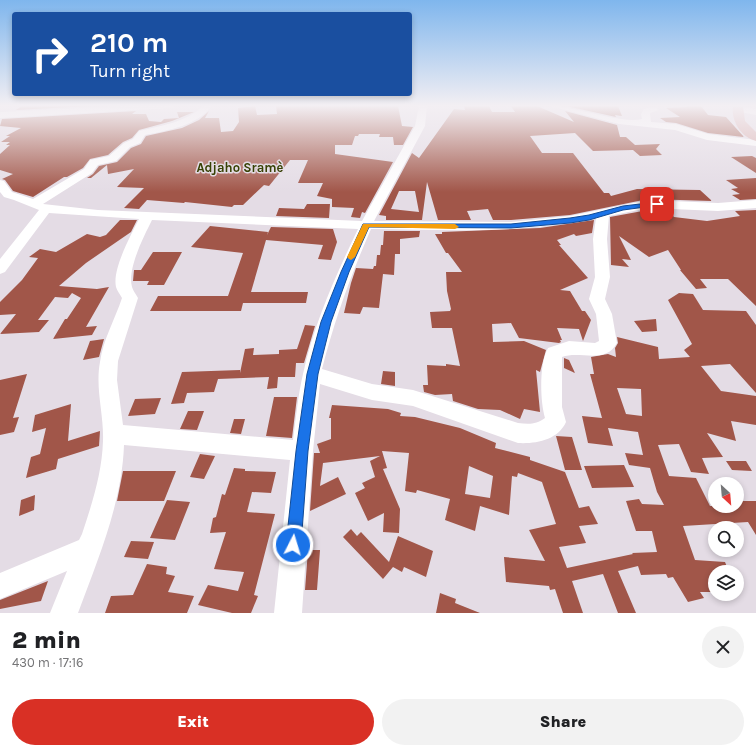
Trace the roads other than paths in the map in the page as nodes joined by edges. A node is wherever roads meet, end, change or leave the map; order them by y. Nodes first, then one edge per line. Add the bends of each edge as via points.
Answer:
1 (141, 135) edge
2 (415, 135) edge
3 (697, 135) edge
4 (756, 143) edge
5 (0, 183) edge
6 (756, 204) edge
7 (40, 206) junction
8 (603, 214) junction
9 (148, 215) junction
10 (366, 225) junction
11 (4, 258) edge
12 (0, 269) edge
13 (312, 374) junction
14 (114, 434) junction
15 (302, 451) junction
16 (88, 549) junction
17 (0, 586) edge
18 (292, 606) edge
19 (64, 613) edge

1 - 7 street via 137,141 127,145 112,158 94,162 88,171
2 - 10 street
3 - 4 street
5 - 7 street via 8,196 18,196
6 - 8 street via 718,208 648,204
7 - 9 street via 98,214
7 - 11 street
8 - 10 street via 511,226
8 - 13 street via 600,238 603,277 602,288 597,298 604,314 608,343 604,348 596,350 569,348 554,353 552,399 556,422 547,429 533,434 518,434 413,398 372,392
9 - 10 street
9 - 14 street via 135,241 124,274 124,288 130,298 111,352 108,370
10 - 13 street via 326,322
11 - 12 street
13 - 15 street
14 - 15 street
14 - 16 street via 108,484 101,514
15 - 18 street
16 - 17 street
16 - 19 street

